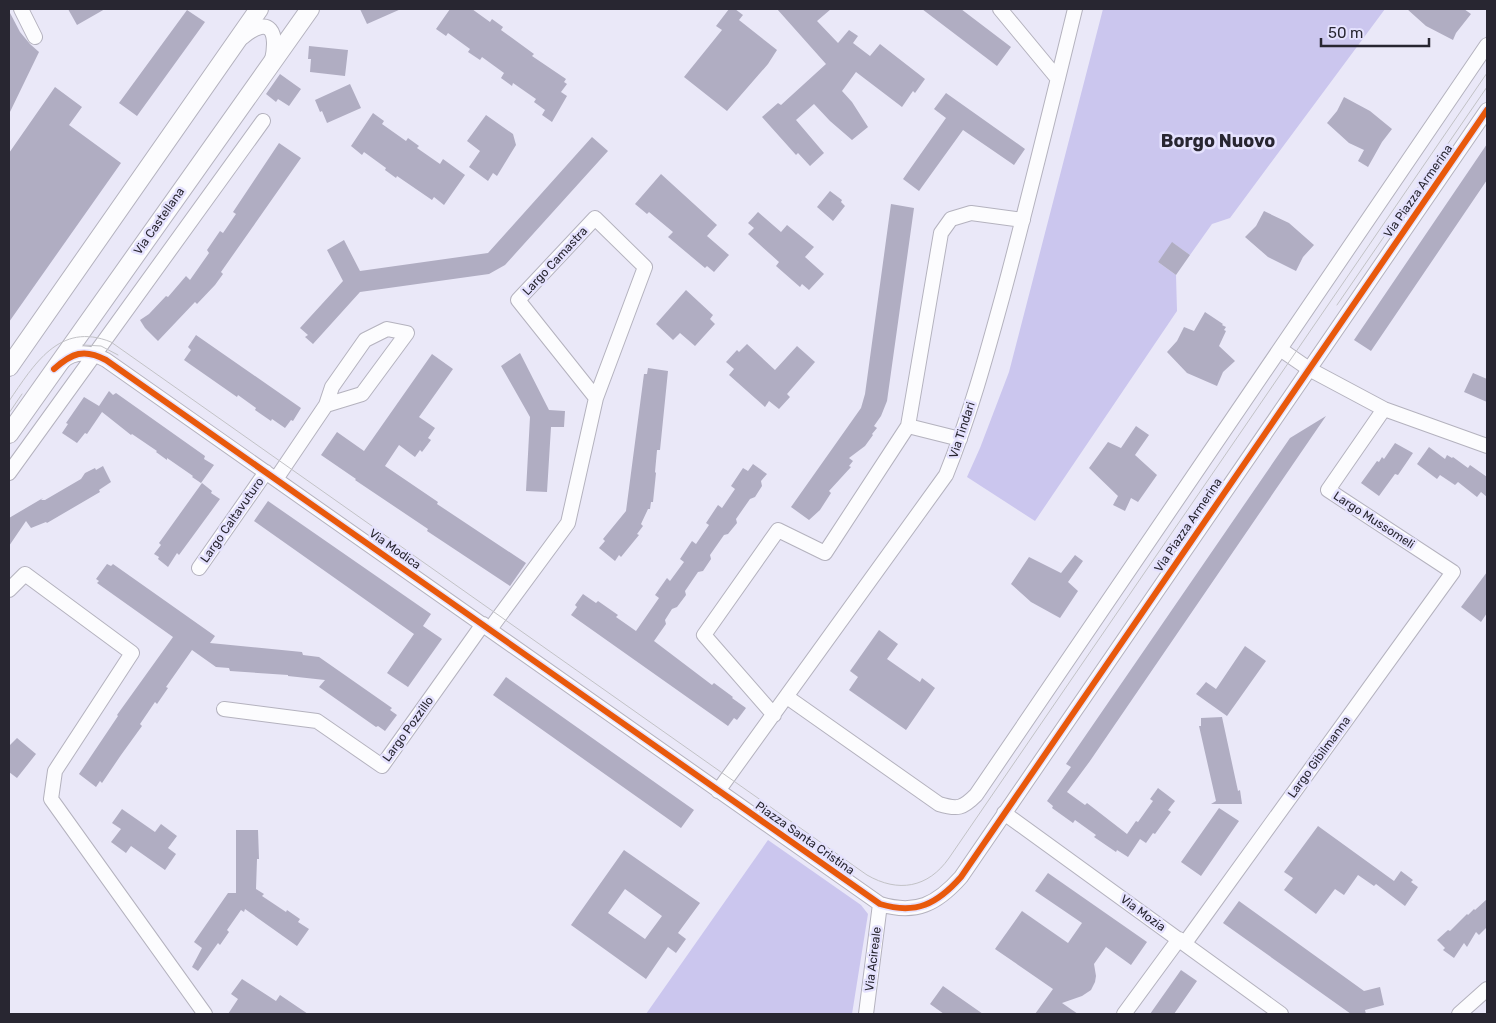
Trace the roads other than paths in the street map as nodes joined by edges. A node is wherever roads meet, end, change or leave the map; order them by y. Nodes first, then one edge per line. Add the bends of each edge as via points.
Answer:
1 (21, 9) edge
2 (259, 9) edge
3 (310, 9) edge
4 (1000, 9) edge
5 (1075, 9) edge
6 (35, 37) dead end
7 (234, 45) junction
8 (1487, 45) edge
9 (271, 63) junction
10 (1058, 79) junction
11 (1487, 110) edge
12 (263, 121) dead end
13 (1023, 220) junction
14 (1280, 349) junction
15 (94, 355) junction
16 (9, 367) edge
17 (54, 369) junction
18 (1309, 369) junction
19 (596, 398) junction
20 (326, 404) junction
21 (1384, 408) junction
22 (908, 426) junction
23 (9, 434) edge
24 (960, 439) junction
25 (1487, 446) edge
26 (9, 473) edge
27 (271, 475) junction
28 (198, 568) dead end
29 (1453, 572) joint
30 (9, 590) edge
31 (487, 627) junction
32 (787, 697) junction
33 (224, 709) dead end
34 (774, 715) junction
35 (718, 791) junction
36 (1004, 814) junction
37 (880, 904) junction
38 (1182, 941) junction
39 (1487, 989) edge
40 (205, 1014) edge
41 (866, 1014) edge
42 (1124, 1014) edge
43 (1281, 1014) edge
44 (1458, 1014) edge

1 - 6 street
2 - 7 main road
3 - 9 main road, Via Castellana
4 - 10 street
5 - 10 street, Via Tindari
7 - 9 street via 253,28 263,26 274,34
7 - 16 main road
8 - 14 street, Via Piazza Armerina
9 - 17 main road, Via Castellana
10 - 13 street, Via Tindari
11 - 18 street, Via Piazza Armerina
12 - 15 street
13 - 22 street via 971,213 951,219 941,233
13 - 24 street, Via Tindari
14 - 18 street
14 - 32 street, Via Piazza Armerina via 976,795 965,806 952,808 939,804
15 - 17 street via 72,355
15 - 26 street
15 - 27 street, Via Modica via 106,360
17 - 23 main road, Via Castellana
18 - 21 street
18 - 36 street, Via Piazza Armerina
19 - 19 street, Largo Camastra via 518,300 595,218 645,267
19 - 31 street, Largo Camastra via 568,523
20 - 20 street, Largo Caltavuturo via 362,394 407,333 387,329 365,340 332,387
20 - 27 street, Largo Caltavuturo
21 - 25 street
21 - 29 street, Largo Mussomeli via 1328,490
22 - 24 street
22 - 34 street via 824,552 778,530 704,635
24 - 32 street, Via Tindari via 946,476
27 - 28 street, Largo Caltavuturo
27 - 31 street, Via Modica
29 - 38 street, Largo Gibilmanna
30 - 40 street via 25,574 132,653 55,771 51,799
31 - 33 street, Largo Pozzillo via 382,766 317,720
31 - 35 street, Via Modica
32 - 34 street, Via Tindari
34 - 35 street, Via Tindari
35 - 37 street, Piazza Santa Cristina
36 - 37 street, Via Piazza Armerina via 948,892 922,906 905,909
36 - 38 street, Via Mozia
37 - 41 street, Via Acireale
38 - 42 street, Largo Gibilmanna
38 - 43 street, Via Mozia
39 - 44 street

